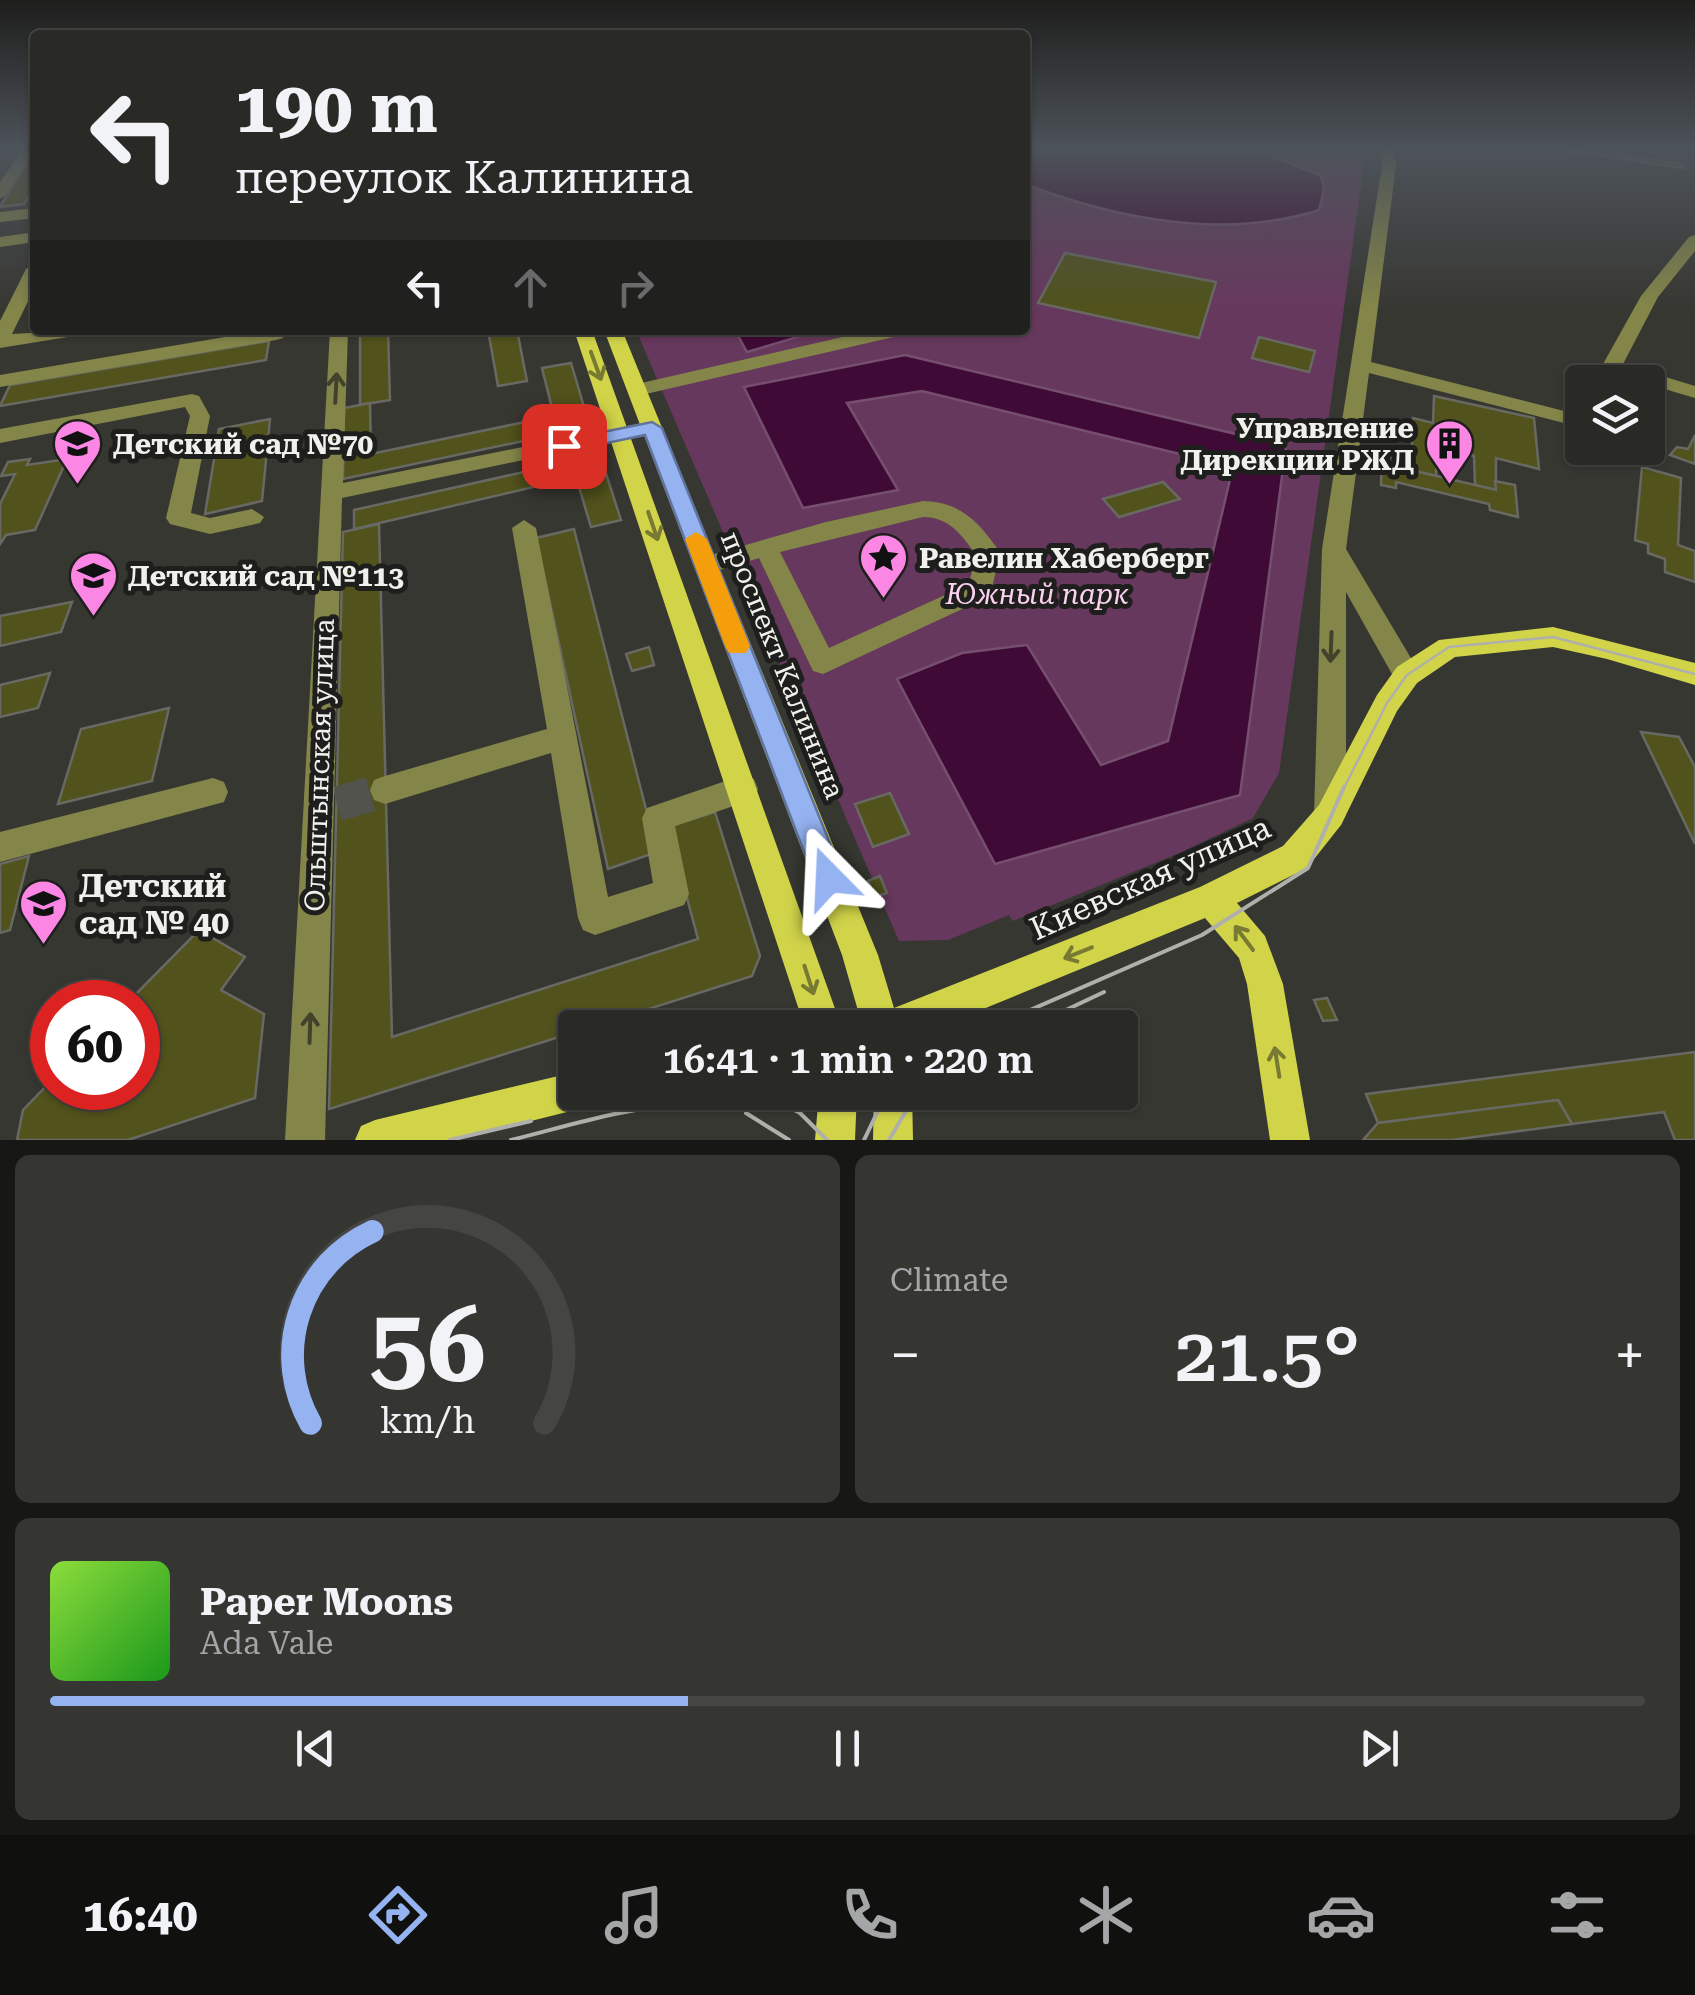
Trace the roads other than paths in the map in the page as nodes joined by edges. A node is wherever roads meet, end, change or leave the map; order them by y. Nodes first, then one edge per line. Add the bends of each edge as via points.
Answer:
1 (1383, 203) edge
2 (30, 214) edge
3 (0, 217) edge
4 (30, 238) edge
5 (1695, 240) edge
6 (2, 241) edge
7 (25, 306) edge
8 (37, 335) edge
9 (270, 335) edge
10 (339, 335) edge
11 (585, 335) edge
12 (614, 335) edge
13 (877, 335) edge
14 (0, 340) edge
15 (1360, 365) junction
16 (1612, 365) edge
17 (0, 381) edge
18 (1665, 386) edge
19 (637, 390) junction
20 (1695, 392) edge
21 (1565, 417) edge
22 (652, 428) junction
23 (621, 434) junction
24 (0, 436) edge
25 (333, 492) junction
26 (252, 518) dead end
27 (524, 528) dead end
28 (766, 548) junction
29 (1334, 549) junction
30 (706, 565) junction
31 (1408, 674) junction
32 (1695, 674) edge
33 (563, 736) junction
34 (744, 789) junction
35 (385, 790) tunnel mouth
36 (213, 792) dead end
37 (1330, 815) junction
38 (0, 847) edge
39 (1211, 899) junction
40 (818, 1010) edge
41 (877, 1010) edge
42 (936, 1010) edge
43 (558, 1095) edge
44 (837, 1110) edge
45 (892, 1110) edge
46 (305, 1140) edge
47 (374, 1140) edge
48 (835, 1140) edge
49 (892, 1140) edge
50 (1290, 1140) edge

1 - 15 street
2 - 3 street
4 - 6 street
5 - 16 street via 1650,296
7 - 14 street
8 - 14 street
9 - 17 street
25 -> 10 street, Ольштынская улица
11 -> 23 main road
12 - 19 main road, проспект Калинина
13 - 19 street
15 - 21 street
15 - 29 street
18 - 20 street
19 - 22 main road, проспект Калинина
22 - 23 street
22 - 30 main road, проспект Калинина
23 - 25 street
23 -> 34 main road
24 - 26 street via 192,400 200,416 178,518 210,526
46 -> 25 street, Ольштынская улица via 328,807 325,604
27 - 33 street
28 - 28 street via 934,507 965,521 988,554 981,590 823,664
28 - 30 street
29 - 31 street
29 -> 37 street
30 - 41 main road, проспект Калинина
31 - 32 main road, Киевская улица via 1449,647 1531,637 1584,642
31 - 37 main road, Киевская улица
33 - 34 street via 595,918 672,894 658,818
33 - 35 street
34 -> 40 main road
36 - 38 street
37 - 39 main road, Киевская улица via 1295,857
39 -> 42 main road, Киевская улица
50 -> 39 main road via 1265,984 1253,948
43 - 47 main road
44 - 48 main road
45 - 49 main road

